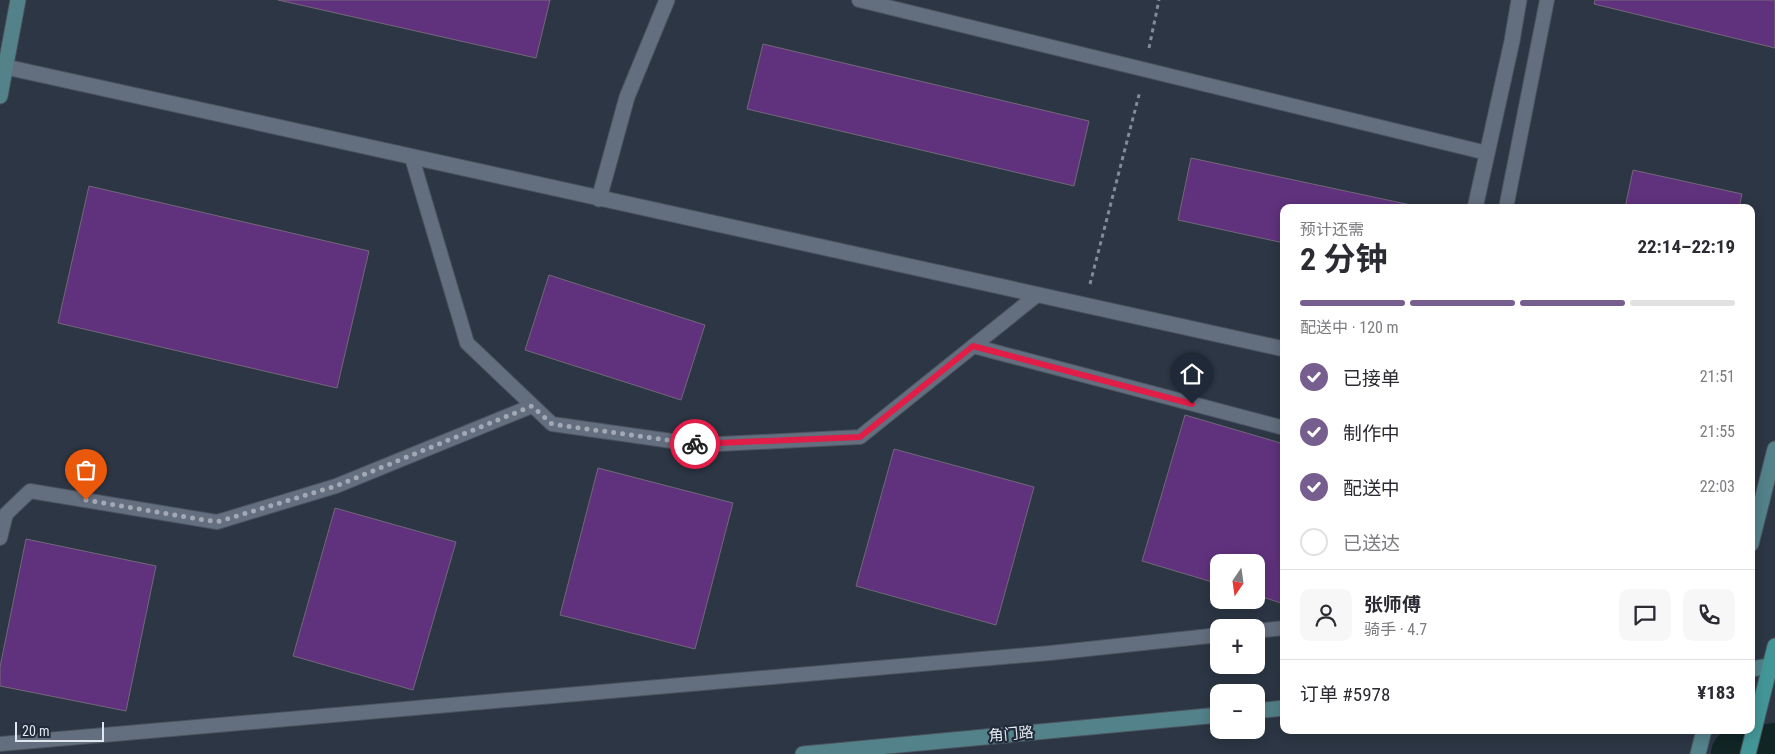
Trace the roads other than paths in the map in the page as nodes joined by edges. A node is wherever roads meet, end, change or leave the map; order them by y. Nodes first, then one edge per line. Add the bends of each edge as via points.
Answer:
1 (18, 0) edge
2 (667, 0) edge
3 (859, 0) edge
4 (1519, 0) edge
5 (1547, 0) edge
6 (6, 67) junction
7 (0, 96) edge
8 (1487, 153) junction
9 (412, 158) junction
10 (599, 199) junction
11 (1476, 204) edge
12 (1507, 204) edge
13 (1037, 295) junction
14 (973, 346) junction
15 (1280, 348) edge
16 (532, 406) junction
17 (1280, 427) edge
18 (1775, 449) edge
19 (1755, 528) edge
20 (0, 538) edge
21 (1280, 628) edge
22 (1265, 630) edge
23 (1210, 636) edge
24 (1775, 646) edge
25 (1770, 666) junction
26 (1755, 668) edge
27 (1280, 708) edge
28 (1265, 710) edge
29 (1210, 715) edge
30 (1755, 726) edge
31 (1703, 734) edge
32 (1753, 734) edge
33 (0, 744) edge
34 (803, 754) edge
35 (1698, 754) edge
36 (1748, 754) edge

1 - 6 street
2 - 10 street via 628,97
3 - 8 lane
4 - 8 street
5 - 12 lane
6 - 7 street
6 - 9 street
8 - 11 street
9 - 10 street
9 - 16 lane via 467,343
10 - 13 street
13 - 14 lane
13 - 15 street
14 - 16 lane via 860,437 700,445 552,424
14 - 17 lane
16 - 20 lane via 336,486 217,522 30,491 6,514
18 - 19 street
21 - 22 lane
23 - 33 lane via 1050,653
24 - 25 main road
25 - 26 street
25 - 30 main road
27 - 28 street
29 - 34 street, 角门路
31 - 35 street
32 - 36 main road

